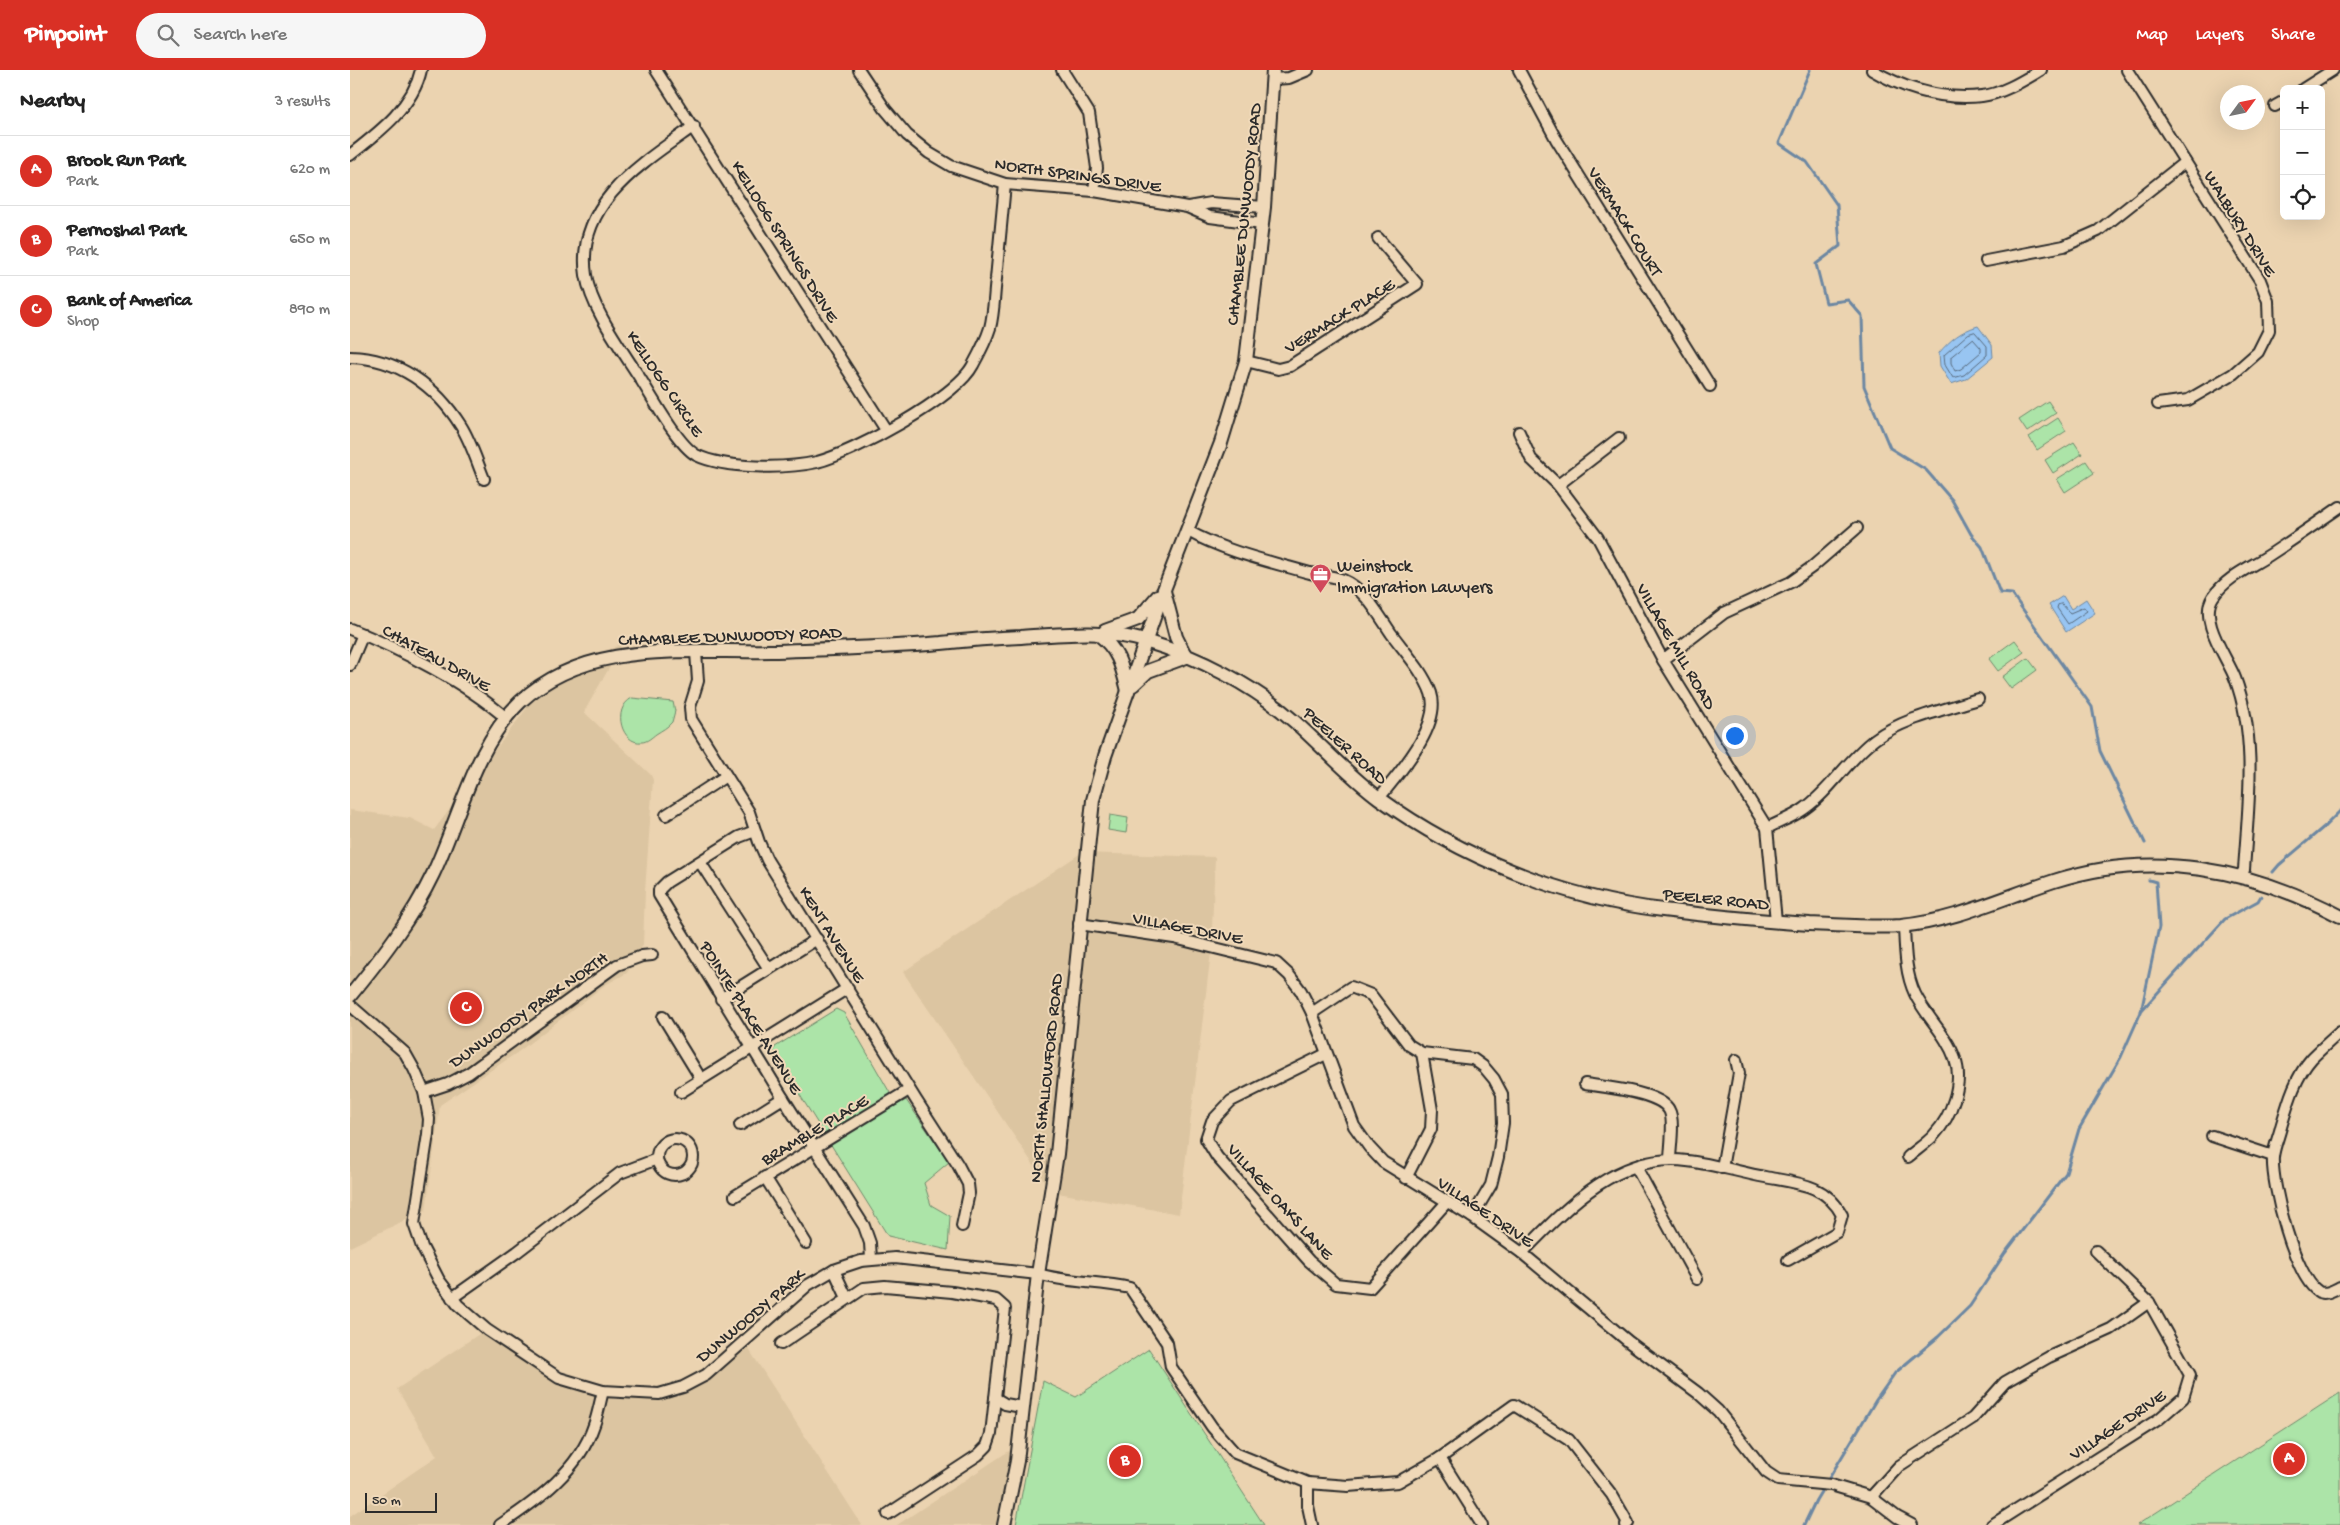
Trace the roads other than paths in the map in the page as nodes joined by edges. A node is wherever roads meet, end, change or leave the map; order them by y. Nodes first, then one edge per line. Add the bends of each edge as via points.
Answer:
1 (421, 70) edge
2 (656, 70) edge
3 (859, 70) edge
4 (1062, 70) edge
5 (1308, 70) edge
6 (1519, 70) edge
7 (1872, 70) edge
8 (2041, 70) edge
9 (2127, 70) edge
10 (2333, 70) edge
11 (1273, 74) edge
12 (2309, 85) edge
13 (694, 126) junction
14 (350, 155) edge
15 (2185, 162) junction
16 (1005, 184) junction
17 (1094, 191) junction
18 (1187, 207) junction
19 (1264, 207) junction
20 (1262, 224) junction
21 (1378, 238) dead end
22 (1986, 262) dead end
23 (350, 358) edge
24 (1246, 361) junction
25 (1710, 386) dead end
26 (2158, 404) dead end
27 (886, 430) junction
28 (1519, 432) dead end
29 (1619, 438) dead end
30 (484, 479) dead end
31 (1558, 485) junction
32 (2340, 508) edge
33 (1858, 528) dead end
34 (1188, 531) junction
35 (1164, 589) junction
36 (350, 629) edge
37 (363, 634) junction
38 (1098, 634) junction
39 (1146, 641) junction
40 (696, 652) junction
41 (1186, 657) junction
42 (1662, 660) junction
43 (350, 666) edge
44 (1128, 691) junction
45 (1978, 699) dead end
46 (506, 718) junction
47 (726, 776) junction
48 (1379, 798) junction
49 (666, 815) dead end
50 (1767, 828) junction
51 (755, 831) junction
52 (700, 862) junction
53 (2240, 875) junction
54 (2340, 916) edge
55 (1776, 922) junction
56 (1079, 924) junction
57 (1904, 926) junction
58 (817, 939) junction
59 (652, 955) dead end
60 (769, 969) junction
61 (848, 988) junction
62 (350, 996) edge
63 (721, 999) junction
64 (350, 1005) edge
65 (1312, 1013) junction
66 (663, 1017) dead end
67 (2340, 1032) edge
68 (752, 1047) junction
69 (1422, 1053) junction
70 (1326, 1054) junction
71 (1736, 1060) dead end
72 (701, 1079) junction
73 (1585, 1084) dead end
74 (910, 1090) junction
75 (424, 1092) junction
76 (681, 1092) dead end
77 (783, 1098) junction
78 (740, 1125) dead end
79 (2212, 1136) dead end
80 (814, 1148) junction
81 (2273, 1156) junction
82 (1908, 1157) dead end
83 (657, 1159) dead end
84 (1670, 1160) junction
85 (1636, 1167) junction
86 (1722, 1168) junction
87 (765, 1178) junction
88 (1406, 1178) junction
89 (736, 1196) dead end
90 (1447, 1202) junction
91 (1472, 1217) junction
92 (962, 1226) dead end
93 (806, 1243) dead end
94 (2096, 1251) dead end
95 (1522, 1253) junction
96 (871, 1259) junction
97 (1788, 1260) dead end
98 (834, 1270) junction
99 (1038, 1274) junction
100 (1697, 1279) dead end
101 (2340, 1286) edge
102 (452, 1298) junction
103 (848, 1298) junction
104 (2149, 1302) junction
105 (781, 1344) dead end
106 (603, 1391) junction
107 (994, 1398) junction
108 (1022, 1407) junction
109 (1440, 1458) junction
110 (1308, 1484) junction
111 (1871, 1497) junction
112 (888, 1514) dead end
113 (500, 1525) edge
114 (1004, 1525) edge
115 (1312, 1525) edge
116 (1482, 1525) edge
117 (1626, 1525) edge
118 (1912, 1525) edge
119 (1992, 1525) edge

1 - 14 street via 407,100 392,120
2 - 13 street, KELLOGG SPRINGS DRIVE
3 - 16 street, NORTH SPRINGS DRIVE via 885,109 907,135 929,153 950,166
4 - 17 street via 1089,113 1097,168
5 - 11 street via 1289,78
6 - 25 street, VERMACK COURT via 1556,138
7 - 8 street via 1892,82 1939,96 1983,96 2021,82
9 - 15 street, WALBURY DRIVE
10 - 12 street
11 - 19 street, CHAMBLEE DUNWOODY ROAD
13 - 27 street, KELLOGG SPRINGS DRIVE
13 - 27 street, KELLOGG CIRCLE via 635,168 600,207 586,247 586,275 595,303 674,431 694,454 711,460 742,465 783,465 817,462
15 - 22 street via 2098,231 2064,246
15 - 26 street, WALBURY DRIVE via 2260,280 2268,301 2269,330 2258,352 2233,374 2188,400
16 - 17 street, NORTH SPRINGS DRIVE
16 - 27 street, KELLOGG CIRCLE via 990,328 972,368 918,414 896,428
17 - 18 street, NORTH SPRINGS DRIVE
18 - 19 street, NORTH SPRINGS DRIVE via 1211,203
18 - 20 street, NORTH SPRINGS DRIVE via 1210,218
19 - 20 street, CHAMBLEE DUNWOODY ROAD
20 - 24 street, CHAMBLEE DUNWOODY ROAD
21 - 24 street, VERMACK PLACE via 1417,284 1290,366 1278,369
23 - 30 street via 392,366 418,378 441,397 462,427
24 - 34 street, CHAMBLEE DUNWOODY ROAD via 1221,443
28 - 31 street, VILLAGE MILL ROAD via 1531,459
29 - 31 street
31 - 42 street, VILLAGE MILL ROAD via 1598,538
32 - 53 street via 2234,577 2212,598 2209,614 2235,677 2244,708 2248,741 2250,792 2244,870
33 - 42 street via 1791,582 1724,613
34 - 35 street
34 - 48 street via 1206,541 1310,573 1342,579 1353,585 1423,677 1431,693 1431,720 1425,736
35 - 38 street via 1138,619
35 - 39 street
35 - 41 street via 1176,637
36 - 37 street, CHATEAU DRIVE
37 - 43 street
37 - 46 street, CHATEAU DRIVE via 435,671
38 - 39 street, CHAMBLEE DUNWOODY ROAD
38 - 40 street, CHAMBLEE DUNWOODY ROAD via 964,640 878,648
38 - 44 street via 1118,656
39 - 41 street, PEELER ROAD
39 - 44 street, NORTH SHALLOWFORD ROAD
40 - 46 street, CHAMBLEE DUNWOODY ROAD via 637,654 584,664 539,687
40 - 47 street, KENT AVENUE via 698,681 690,707 691,719
41 - 44 street via 1148,671
41 - 48 street, PEELER ROAD via 1269,701
42 - 50 street, VILLAGE MILL ROAD
44 - 56 street, NORTH SHALLOWFORD ROAD via 1095,786
45 - 50 street via 1896,726 1876,738 1858,752 1804,810
46 - 62 street, CHAMBLEE DUNWOODY ROAD via 481,759 437,867 416,906
47 - 49 street
47 - 51 street, KENT AVENUE via 749,812
48 - 55 street, PEELER ROAD via 1444,839 1515,873 1563,890 1656,910
50 - 55 street, VILLAGE MILL ROAD
51 - 52 street, POINTE PLACE AVENUE via 739,837
51 - 58 street, KENT AVENUE via 768,860
52 - 60 street
52 - 63 street, POINTE PLACE AVENUE via 667,882 658,895
53 - 54 street, PEELER ROAD via 2290,891
53 - 57 street, PEELER ROAD via 2160,866 2098,869 1962,913
55 - 57 street, PEELER ROAD
56 - 65 street, VILLAGE DRIVE via 1174,938 1276,963 1289,975
56 - 99 street, NORTH SHALLOWFORD ROAD via 1057,1154
57 - 82 street via 1906,958 1915,994 1956,1060 1958,1080 1943,1124 1934,1136
58 - 60 street
58 - 61 street, KENT AVENUE
59 - 75 street, DUNWOODY PARK NORTH via 617,965 469,1073
60 - 63 street
61 - 68 street
61 - 74 street, KENT AVENUE
63 - 68 street, POINTE PLACE AVENUE
64 - 75 street, DUNWOODY PARK via 405,1053
65 - 69 street via 1351,987 1371,996 1409,1045
65 - 70 street, VILLAGE DRIVE
66 - 72 street
67 - 81 street via 2311,1059 2300,1077 2290,1096
68 - 72 street
68 - 77 street, POINTE PLACE AVENUE
69 - 88 street via 1432,1110 1431,1129
69 - 91 street via 1473,1059 1484,1067 1502,1094 1503,1123 1491,1185
70 - 88 street, VILLAGE DRIVE via 1354,1126 1383,1162
70 - 90 street, VILLAGE OAKS LANE via 1231,1101 1212,1122 1206,1140 1217,1157 1310,1261 1336,1284 1370,1288
71 - 86 street via 1739,1073
72 - 76 street
73 - 84 street via 1634,1092 1664,1102 1670,1111
74 - 80 street, BRAMBLE PLACE
74 - 92 street, KENT AVENUE via 968,1184
75 - 102 street, DUNWOODY PARK via 428,1134 414,1224 438,1280
77 - 78 street
77 - 80 street, POINTE PLACE AVENUE
79 - 81 street
80 - 87 street, BRAMBLE PLACE
80 - 96 street, POINTE PLACE AVENUE via 864,1226
81 - 101 street via 2280,1212 2298,1260 2319,1292 2325,1293
83 - 102 street via 620,1173
84 - 85 street via 1654,1160
84 - 86 street
85 - 95 street via 1609,1177 1571,1204
85 - 100 street
86 - 97 street via 1822,1190 1836,1203 1842,1215 1837,1232
87 - 89 street, BRAMBLE PLACE
87 - 93 street
88 - 90 street, VILLAGE DRIVE
90 - 91 street, VILLAGE DRIVE
91 - 95 street, VILLAGE DRIVE
94 - 104 street, VILLAGE DRIVE
95 - 111 street, VILLAGE DRIVE via 1718,1411 1766,1472 1778,1480 1822,1484
96 - 98 street, DUNWOODY PARK
96 - 99 street, DUNWOODY PARK via 895,1258
98 - 103 street
98 - 106 street, DUNWOODY PARK via 808,1285 706,1376 659,1394
99 - 108 street, NORTH SHALLOWFORD ROAD
99 - 110 street, DUNWOODY PARK via 1054,1279 1130,1288 1167,1343 1171,1367 1212,1427 1235,1453
102 - 106 street, DUNWOODY PARK via 487,1330 559,1378
103 - 105 street
103 - 107 street via 864,1288 885,1286 996,1300 1005,1308
104 - 111 street via 2111,1329 2004,1382 1973,1418 1899,1466
104 - 119 street, VILLAGE DRIVE via 2190,1375 2183,1398 2138,1434
106 - 113 street via 594,1427 570,1467 529,1505
107 - 108 street
107 - 112 street via 987,1446 969,1462
108 - 114 street, NORTH SHALLOWFORD ROAD via 1017,1461
109 - 110 street via 1398,1482 1348,1486
109 - 116 street
109 - 117 street via 1514,1405 1569,1440 1612,1495 1628,1523
110 - 115 street
111 - 118 street, VILLAGE DRIVE

